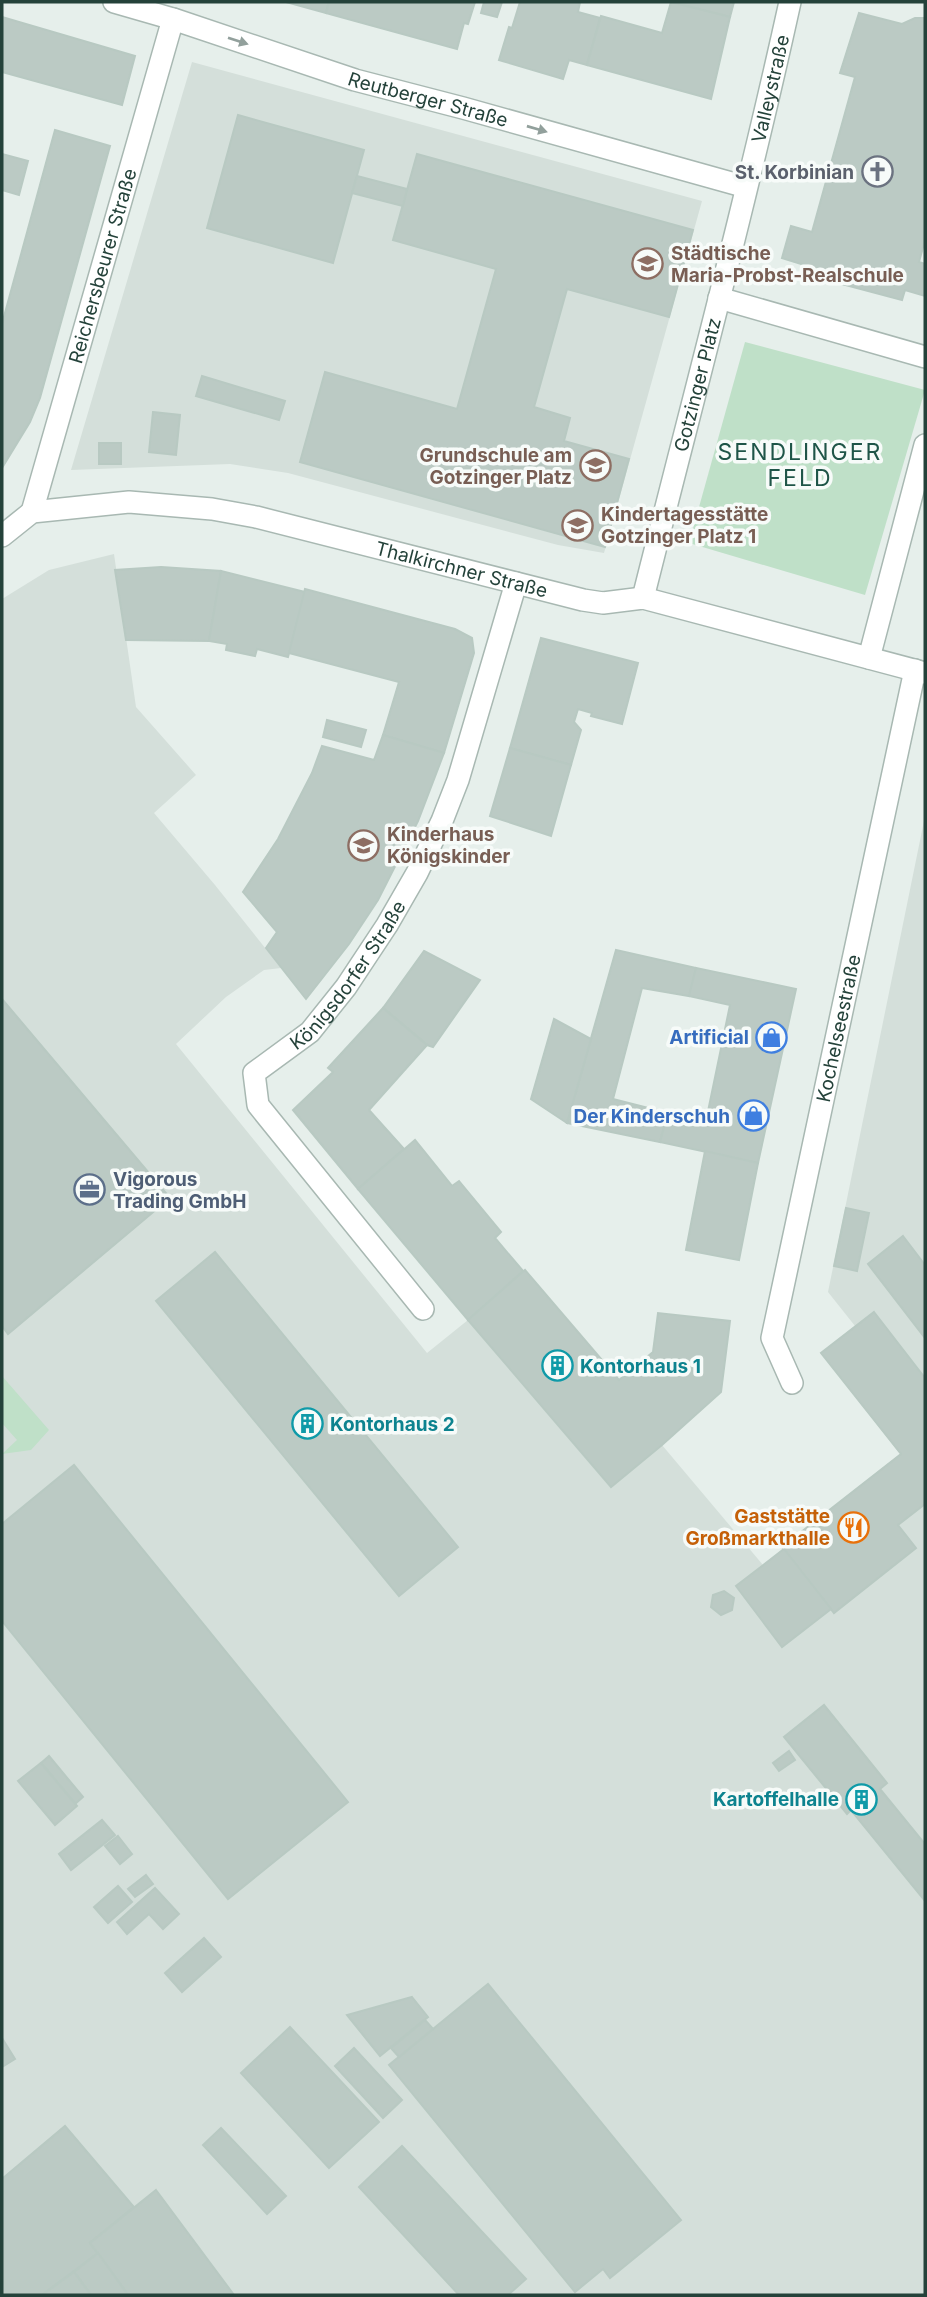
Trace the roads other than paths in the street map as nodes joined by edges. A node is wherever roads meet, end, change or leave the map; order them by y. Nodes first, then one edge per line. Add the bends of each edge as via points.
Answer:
1 (114, 2) edge
2 (790, 2) edge
3 (173, 19) junction
4 (746, 187) junction
5 (719, 298) junction
6 (925, 357) edge
7 (925, 445) edge
8 (32, 512) junction
9 (2, 536) edge
10 (516, 583) junction
11 (643, 598) junction
12 (869, 658) junction
13 (920, 671) edge
14 (423, 1309) dead end
15 (792, 1383) dead end

1 - 3 street, Reutberger Straße
2 - 4 street, Valleystraße
3 -> 4 street, Reutberger Straße via 355,80
3 - 8 street, Reichersbeurer Straße
4 - 5 street, Valleystraße
5 - 6 street, Gotzinger Platz
5 - 11 street, Gotzinger Platz
7 - 12 street
8 - 9 street
8 - 10 street, Thalkirchner Straße via 129,502 212,509
10 - 11 street, Thalkirchner Straße via 603,603
10 - 14 street, Königsdorfer Straße via 458,780 417,873 346,987 310,1031 254,1073 258,1105
11 - 12 street, Thalkirchner Straße
12 - 13 street, Thalkirchner Straße
13 - 15 street, Kochelseestraße via 772,1338

